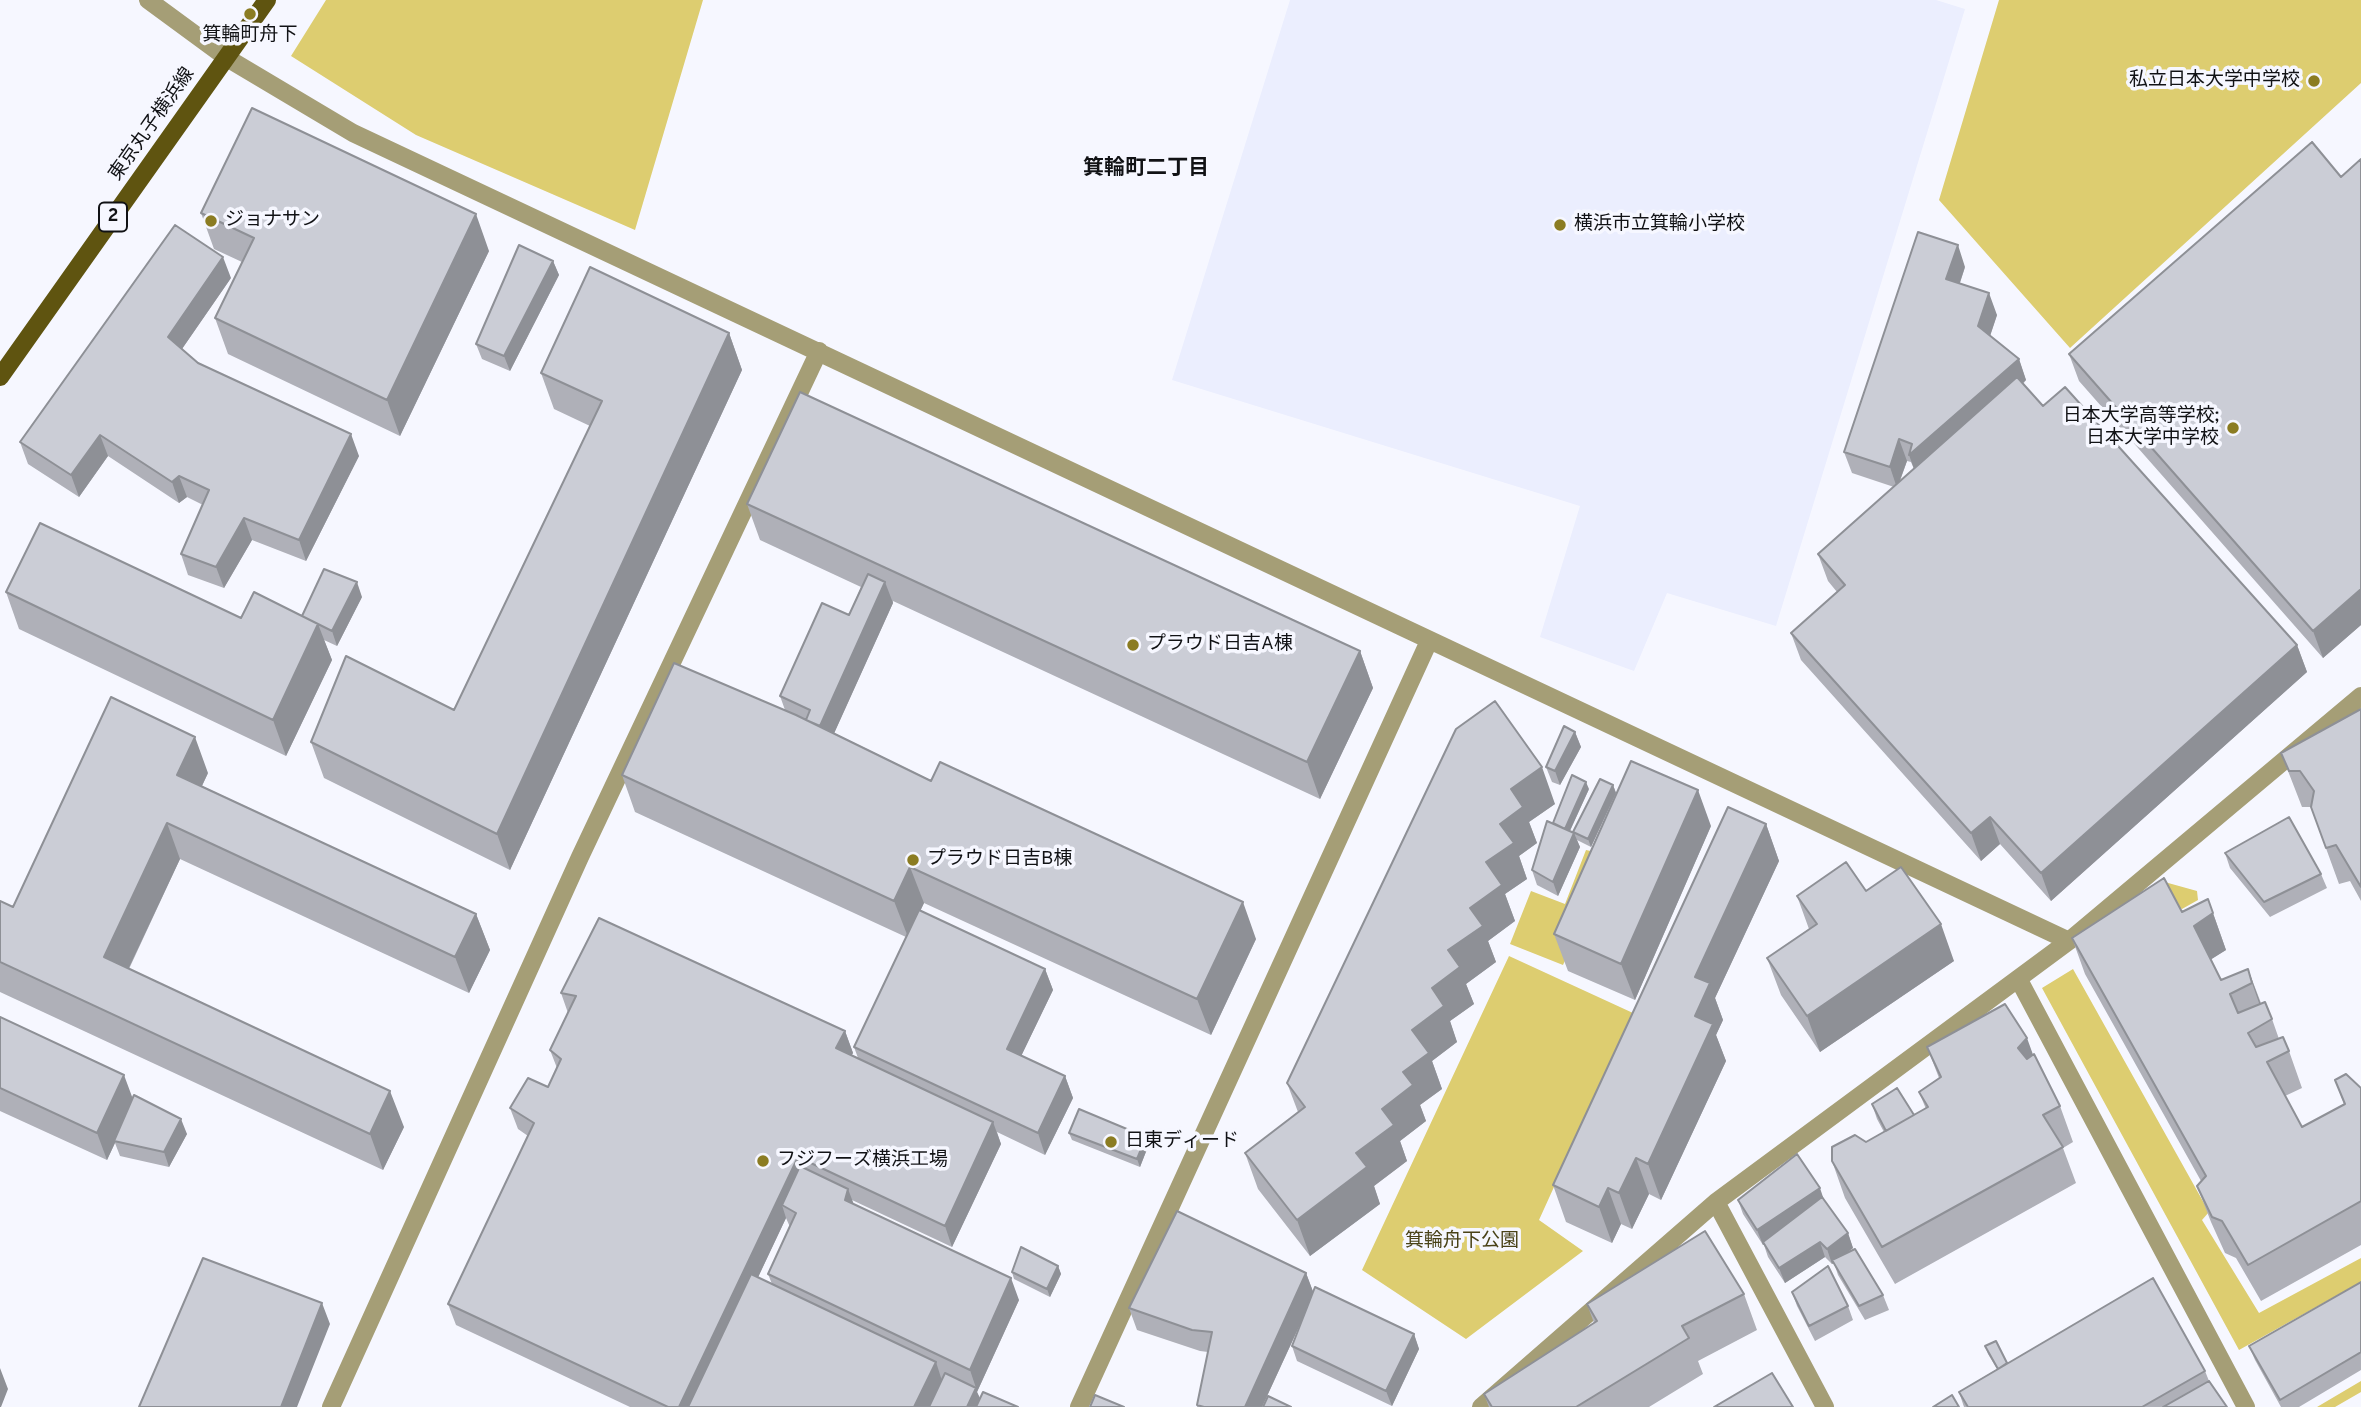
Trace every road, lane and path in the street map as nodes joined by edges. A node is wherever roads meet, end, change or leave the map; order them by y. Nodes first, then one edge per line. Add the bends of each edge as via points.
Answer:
1 (148, 0) edge
2 (267, 0) edge
3 (227, 58) junction
4 (819, 351) junction
5 (0, 377) edge
6 (1429, 641) junction
7 (2361, 696) edge
8 (2069, 941) junction
9 (2019, 979) junction
10 (1716, 1202) junction
11 (331, 1407) edge
12 (1079, 1407) edge
13 (1481, 1407) edge
14 (1825, 1407) edge
15 (2246, 1407) edge

1 - 3 street
2 - 3 main road, 東京丸子横浜線 / 2
3 - 4 street via 353,133
3 - 5 main road, 東京丸子横浜線 / 2
4 - 6 street
4 - 11 street via 580,857
6 - 8 street
6 - 12 street
7 - 8 street
8 - 9 street
9 - 10 street
9 - 15 street
10 - 13 street
10 - 14 street

